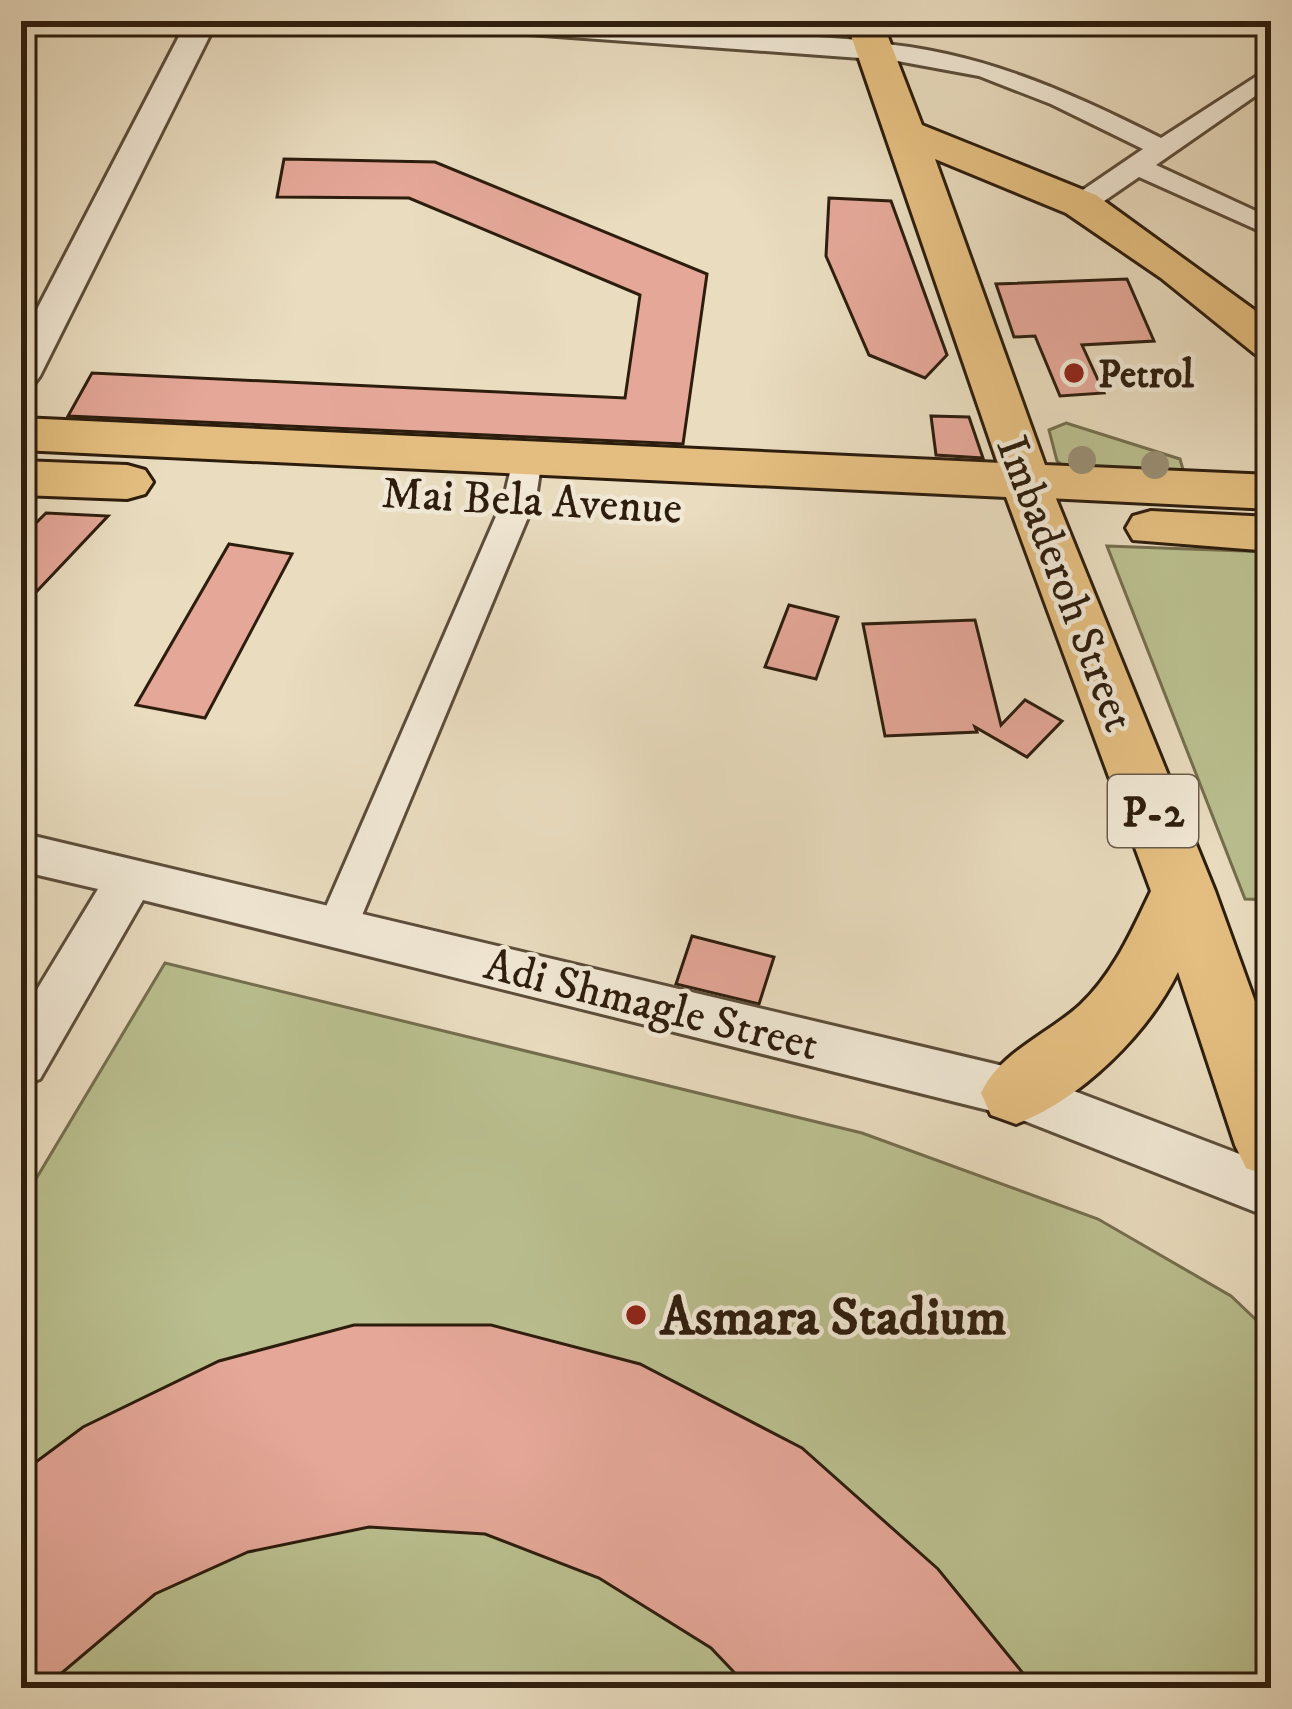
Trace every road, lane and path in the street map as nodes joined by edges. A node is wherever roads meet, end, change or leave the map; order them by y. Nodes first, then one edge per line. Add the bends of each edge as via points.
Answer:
1 (202, 21) edge
2 (475, 21) edge
3 (869, 35) edge
4 (1271, 74) edge
5 (901, 131) junction
6 (1165, 150) junction
7 (1140, 167) junction
8 (1081, 204) junction
9 (1271, 228) edge
10 (1271, 344) edge
11 (21, 376) edge
12 (21, 434) edge
13 (21, 478) edge
14 (524, 478) junction
15 (1271, 492) edge
16 (1035, 502) junction
17 (1271, 534) edge
18 (21, 852) edge
19 (130, 879) junction
20 (1183, 891) junction
21 (338, 925) junction
22 (21, 1063) edge
23 (1016, 1093) junction
24 (1271, 1144) edge
25 (1271, 1192) edge

1 - 11 street
2 - 3 street
3 - 5 main road, Imbaderoh Street / P-2
3 - 6 street via 1020,80
4 - 6 street
5 - 8 main road
5 - 16 main road, Imbaderoh Street / P-2
6 - 7 street
7 - 8 street
7 - 9 street
8 - 10 main road
12 - 14 highway, Mai Bela Avenue
13 - 14 highway, Mai Bela Avenue
14 - 16 highway, Mai Bela Avenue
14 - 21 street
15 - 16 main road
16 - 17 main road
16 - 20 highway, Imbaderoh Street / P-2
18 - 19 street, Adi Shmagle Street
19 - 21 street, Adi Shmagle Street
19 - 22 street
20 - 23 highway via 1155,955 1106,1024
20 - 24 highway, Imbaderoh Street / P-2
21 - 23 street, Adi Shmagle Street
23 - 25 street, Adi Shmagle Street

